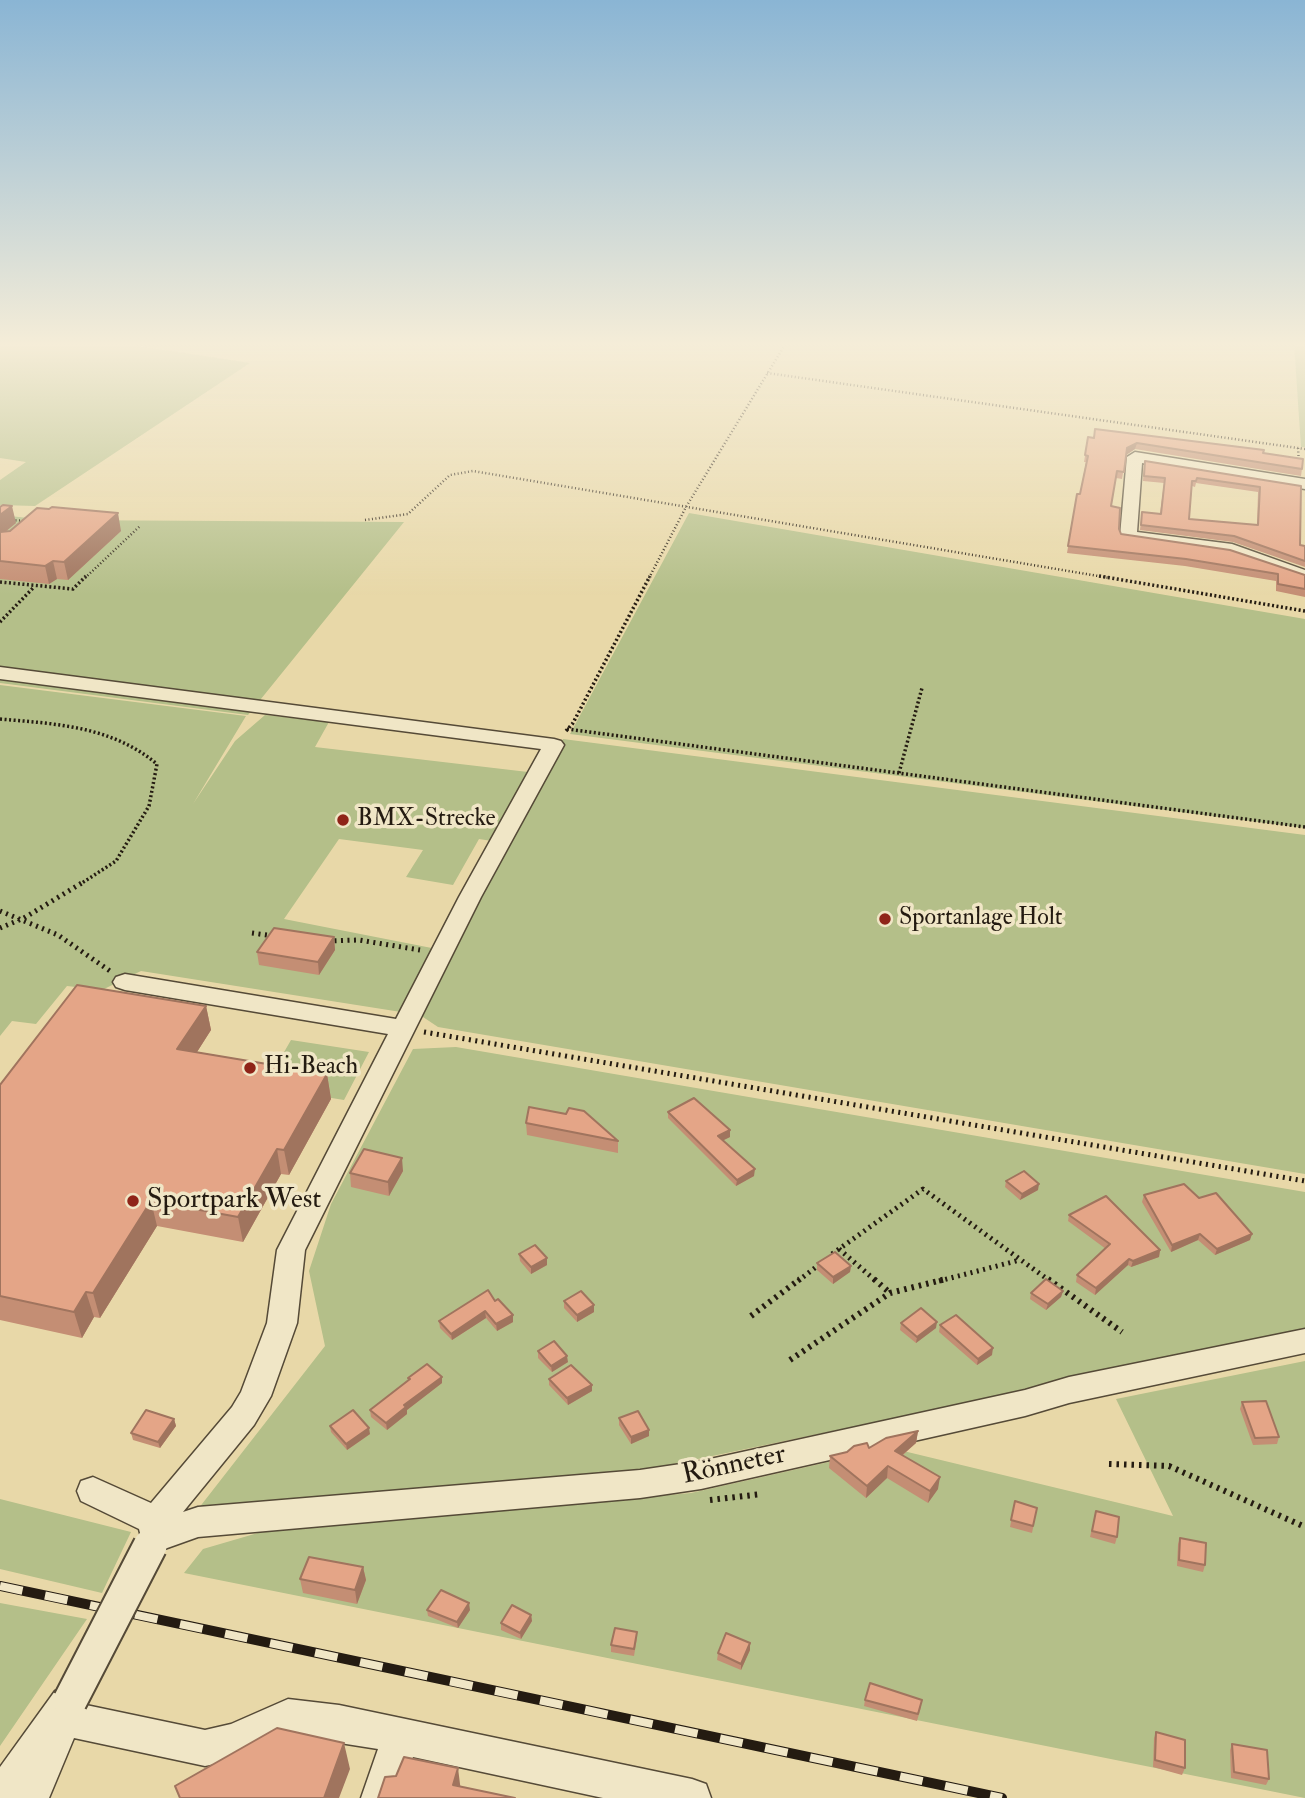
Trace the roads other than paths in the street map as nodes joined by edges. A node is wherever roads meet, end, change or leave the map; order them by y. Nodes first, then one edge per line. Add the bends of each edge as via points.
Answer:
1 (1135, 457) joint
2 (1305, 484) edge
3 (1305, 576) edge
4 (0, 673) edge
5 (125, 982) road end
6 (402, 1028) junction
7 (1305, 1341) edge
8 (93, 1491) dead end
9 (154, 1535) junction
10 (67, 1709) junction
11 (401, 1736) junction
12 (1, 1798) edge
13 (30, 1798) edge
14 (380, 1798) edge
15 (692, 1798) edge

1 - 2 street
1 - 3 street via 1128,536 1232,549
4 - 6 street via 561,737
5 - 6 street
6 - 9 street via 291,1250 282,1323 255,1396
7 - 9 street, Rönneter via 689,1477 198,1522
8 - 9 street
9 - 10 street, bridge
10 - 11 street via 205,1748 234,1742 288,1717
10 - 12 street
10 - 13 street
11 - 14 street
11 - 15 street

